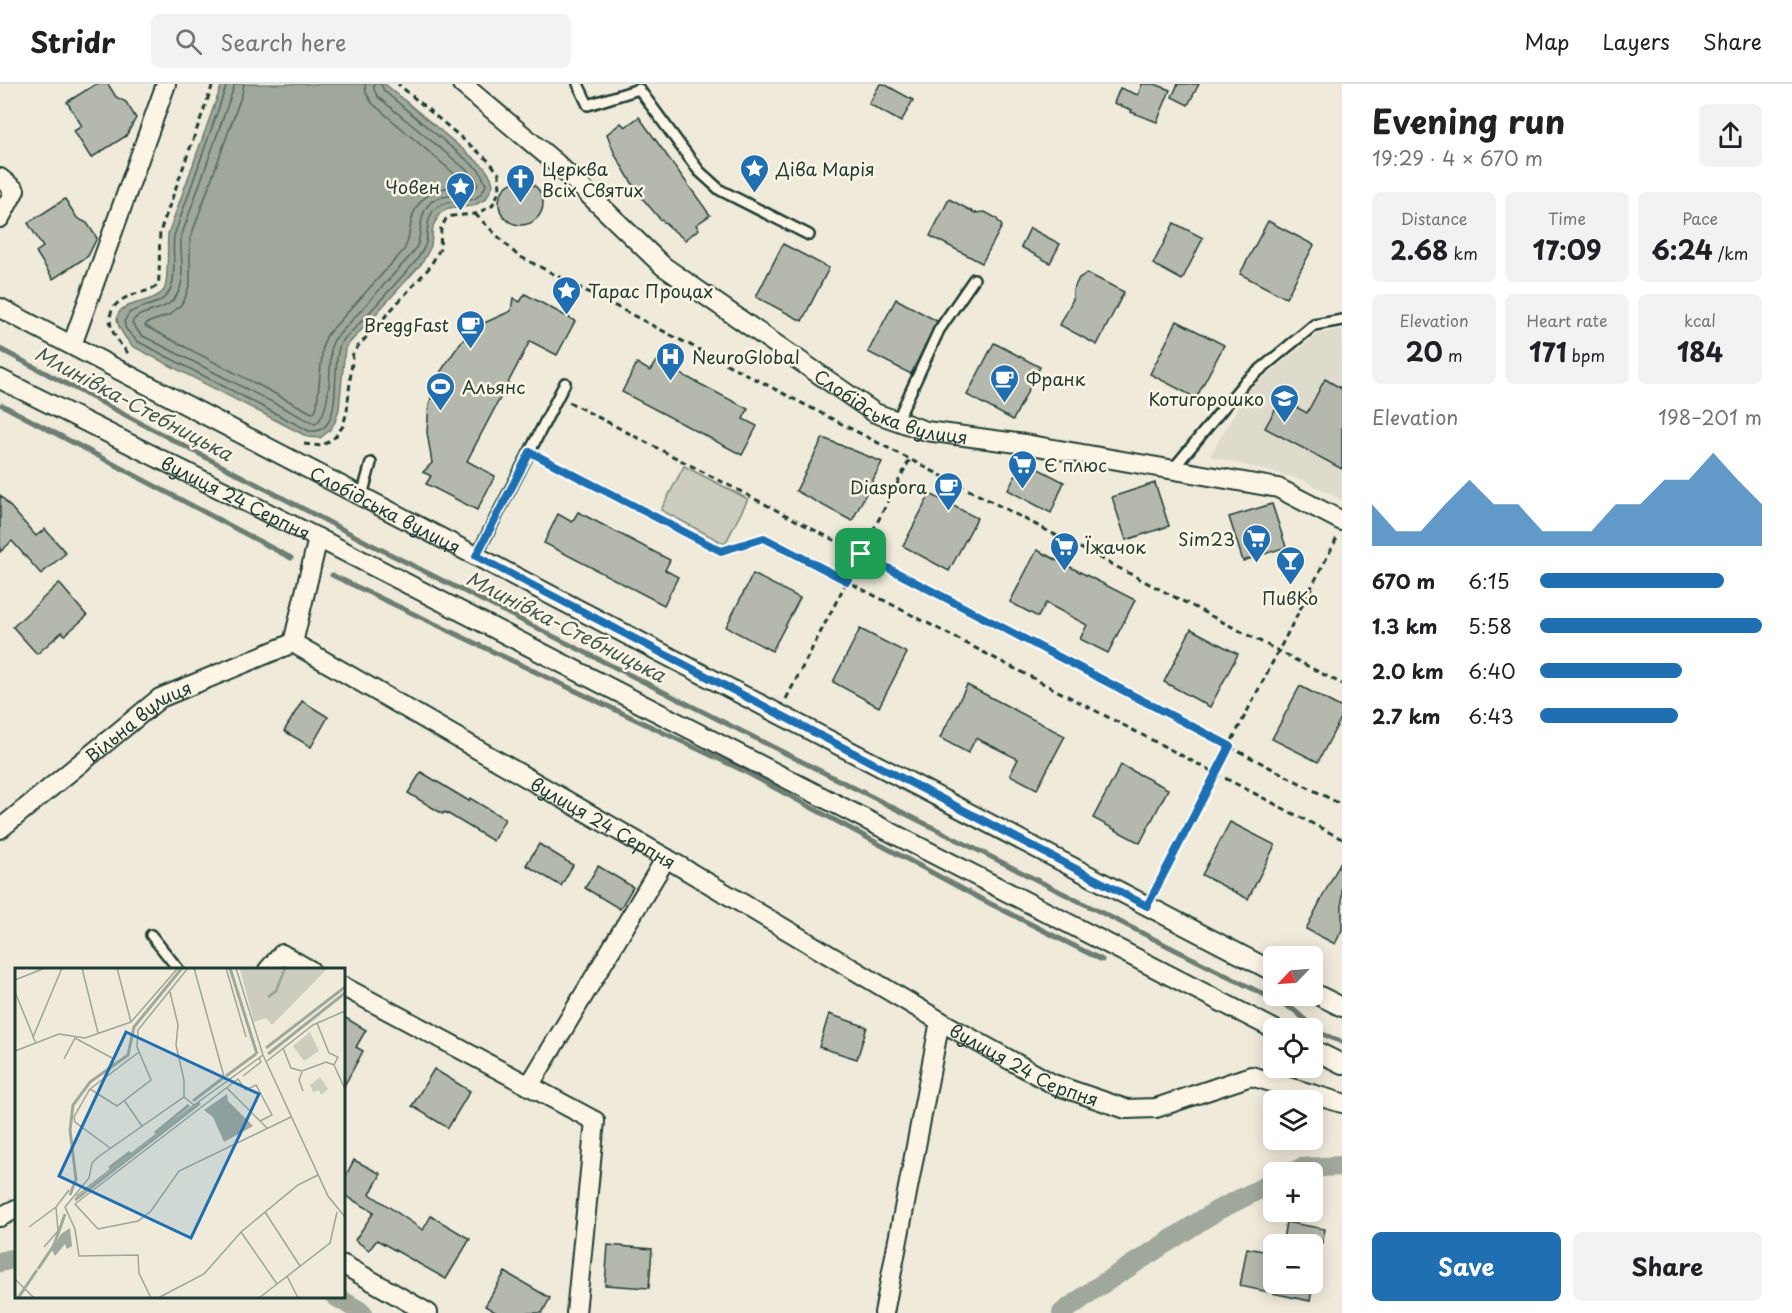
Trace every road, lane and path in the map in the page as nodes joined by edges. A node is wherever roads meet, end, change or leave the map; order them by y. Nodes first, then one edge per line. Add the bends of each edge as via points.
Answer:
1 (166, 84) edge
2 (213, 84) edge
3 (398, 84) edge
4 (462, 84) edge
5 (578, 84) edge
6 (0, 178) edge
7 (475, 214) junction
8 (0, 218) edge
9 (809, 235) dead end
10 (974, 279) dead end
11 (0, 308) edge
12 (1342, 320) edge
13 (72, 345) junction
14 (138, 358) dead end
15 (565, 383) dead end
16 (4, 388) edge
17 (558, 396) junction
18 (897, 421) junction
19 (295, 440) dead end
20 (530, 452) junction
21 (910, 459) junction
22 (371, 463) dead end
23 (1173, 469) junction
24 (362, 498) junction
25 (1342, 521) edge
26 (1342, 529) edge
27 (318, 538) junction
28 (861, 554) junction
29 (476, 556) junction
30 (847, 581) junction
31 (293, 643) junction
32 (1278, 651) junction
33 (1342, 684) edge
34 (778, 713) junction
35 (1230, 746) junction
36 (1215, 773) junction
37 (1342, 805) edge
38 (0, 829) edge
39 (1342, 839) edge
40 (666, 858) junction
41 (1147, 906) junction
42 (151, 934) dead end
43 (1263, 966) edge
44 (178, 968) edge
45 (269, 968) edge
46 (308, 968) edge
47 (345, 988) edge
48 (1323, 998) edge
49 (1342, 1007) edge
50 (940, 1021) junction
51 (1263, 1023) edge
52 (1323, 1054) edge
53 (1342, 1064) edge
54 (529, 1086) junction
55 (1342, 1103) edge
56 (15, 1210) edge
57 (0, 1217) edge
58 (345, 1266) edge
59 (428, 1313) edge
60 (576, 1313) edge
61 (884, 1313) edge

1 - 13 street
2 - 14 path via 159,232 158,285 119,301 112,310 109,322 113,336
3 - 7 path via 499,174 500,190 492,206
4 - 18 street, Слобідська вулиця via 556,163 663,266 875,413
5 - 9 lane via 588,105 639,89 699,171 720,190
6 - 8 street via 15,190
7 - 19 path via 446,219 441,228 440,249 429,268 353,351 347,411 335,437 322,446
7 - 21 path via 517,255
10 - 18 lane via 939,330
11 - 13 street, Слобідська вулиця
12 - 23 lane via 1314,325 1244,383
13 - 24 street, Слобідська вулиця
15 - 17 lane
16 - 27 street, вулиця 24 Серпня
17 - 20 lane
17 - 28 path
18 - 23 street, Слобідська вулиця via 926,430
20 - 29 lane
20 - 30 path via 721,551 764,538
21 - 28 path
21 - 32 path
22 - 24 lane
23 - 25 street, Слобідська вулиця via 1278,488
24 - 29 street, Слобідська вулиця
26 - 32 path
27 - 31 street, вулиця 24 Серпня
27 - 51 street
28 - 30 path
28 - 35 path
29 - 34 street, Слобідська вулиця
30 - 34 path
30 - 36 path
31 - 38 street, Вільна вулиця via 160,698
31 - 40 street, вулиця 24 Серпня
32 - 33 path
32 - 35 path
34 - 41 street, Слобідська вулиця
35 - 36 path
35 - 37 path
36 - 39 path
36 - 41 path
40 - 50 street, вулиця 24 Серпня
40 - 54 street
41 - 43 street, Слобідська вулиця
42 - 44 lane
45 - 46 street via 282,954
47 - 54 street
48 - 49 street
50 - 55 street, вулиця 24 Серпня via 1053,1084 1126,1109 1156,1108 1251,1076
50 - 61 street
52 - 53 street
54 - 60 street via 595,1121
56 - 57 street
58 - 59 street

